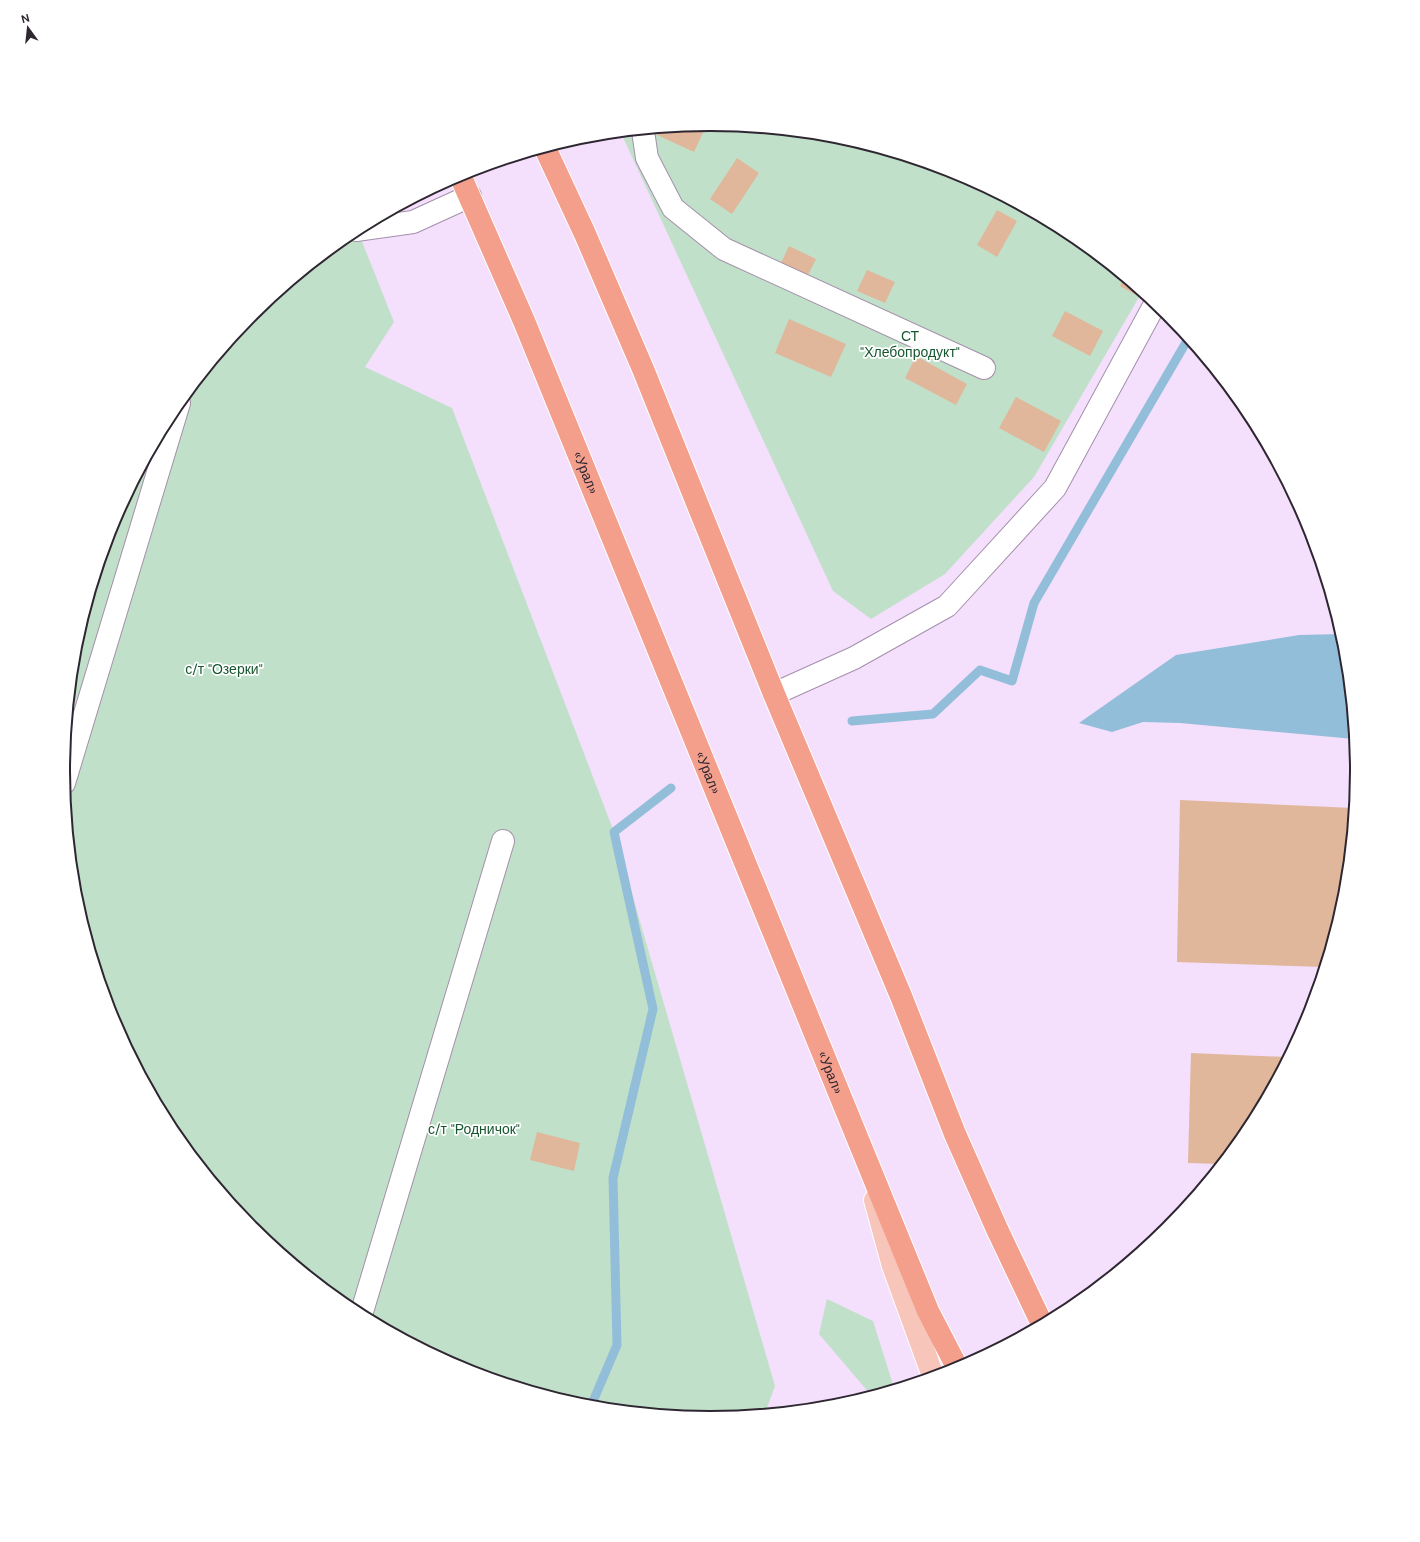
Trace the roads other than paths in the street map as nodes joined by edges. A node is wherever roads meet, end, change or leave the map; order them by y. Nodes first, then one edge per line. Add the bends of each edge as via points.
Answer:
1 (643, 134) edge
2 (547, 152) edge
3 (463, 181) edge
4 (470, 196) junction
5 (373, 228) edge
6 (1153, 309) edge
7 (984, 368) dead end
8 (173, 424) edge
9 (774, 694) junction
10 (70, 763) edge
11 (503, 841) dead end
12 (858, 1141) junction
13 (363, 1308) edge
14 (1040, 1319) edge
15 (954, 1362) edge
16 (931, 1371) edge

1 - 7 lane via 647,158 673,208 724,249
2 - 9 highway via 643,369
3 - 4 highway, «Урал»
4 - 5 lane via 413,222
4 - 12 highway, «Урал» via 802,999
6 - 9 lane via 1055,488 947,606 854,658
8 - 10 lane
9 - 14 highway via 956,1134 997,1230
11 - 13 lane
12 - 15 highway, «Урал» via 928,1311
12 - 16 main road via 893,1266

